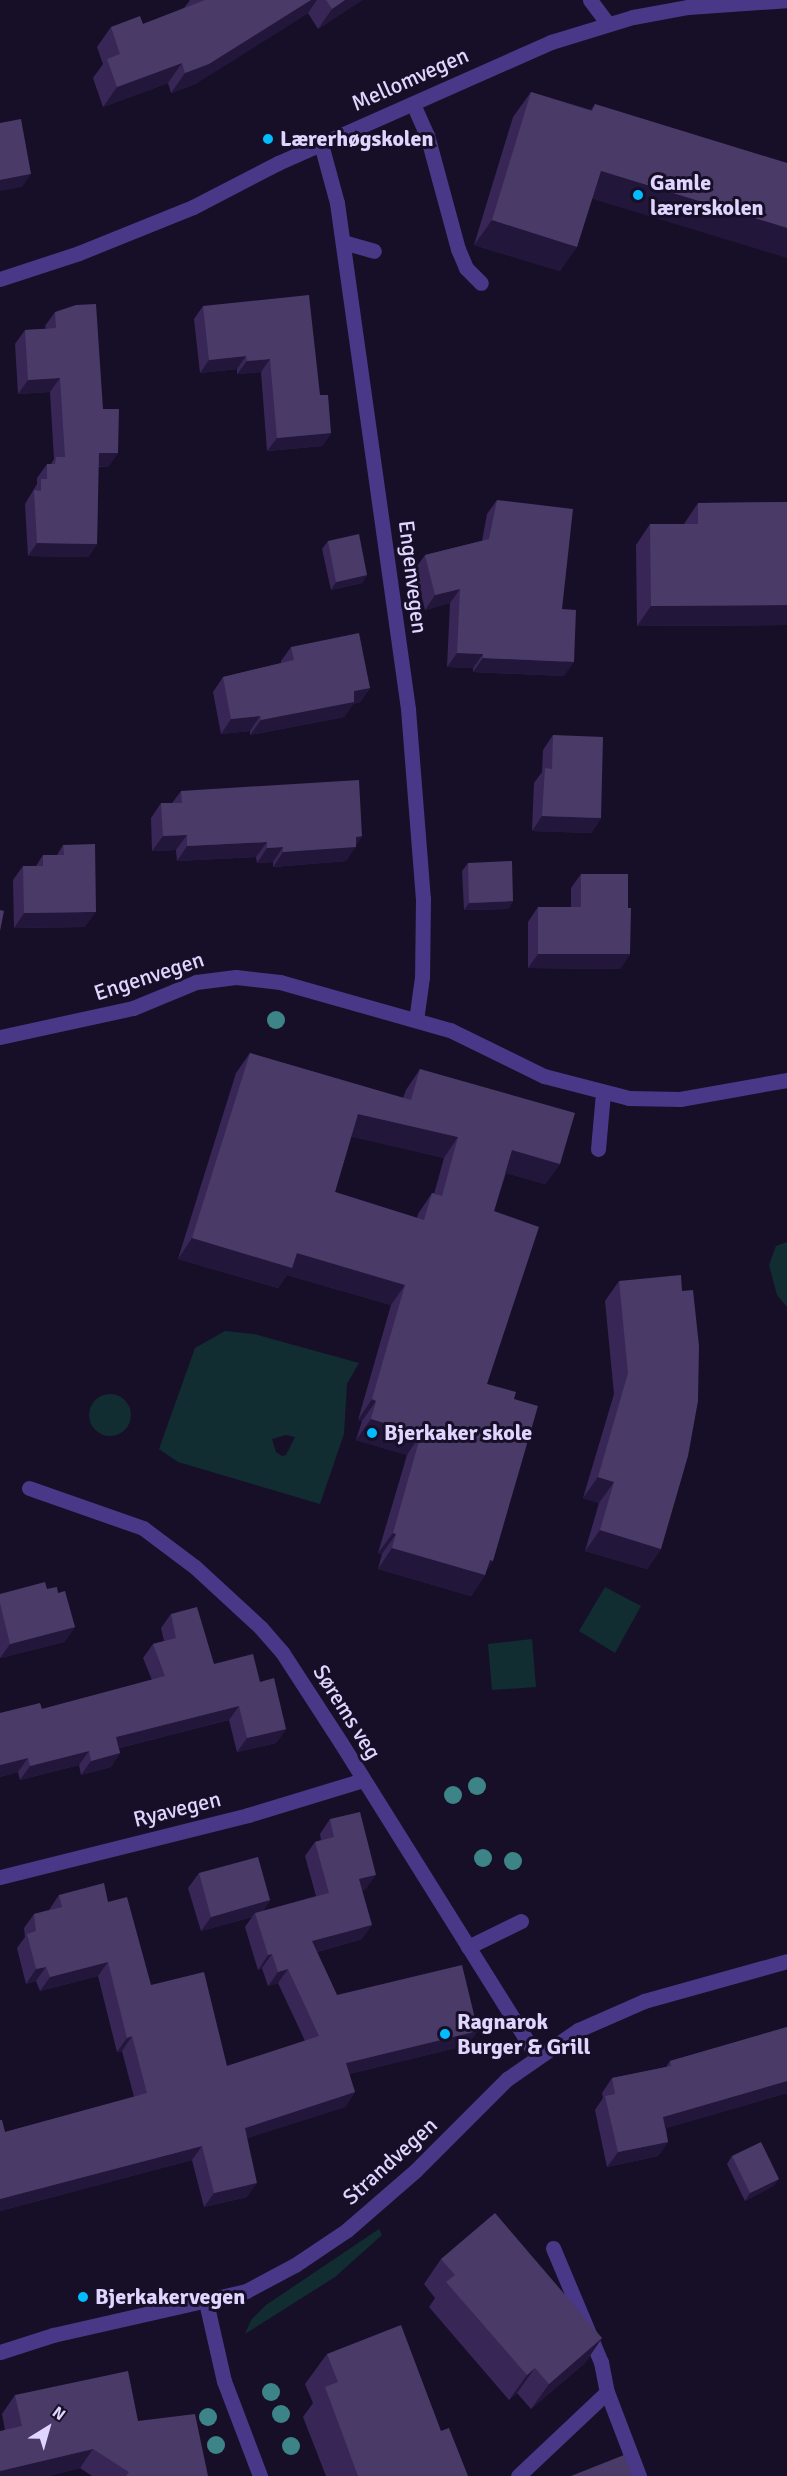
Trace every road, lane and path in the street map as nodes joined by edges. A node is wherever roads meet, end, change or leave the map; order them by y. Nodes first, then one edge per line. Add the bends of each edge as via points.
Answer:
1 (590, 0) edge
2 (787, 0) edge
3 (608, 24) junction
4 (413, 104) junction
5 (321, 144) junction
6 (343, 242) junction
7 (374, 251) dead end
8 (0, 279) edge
9 (481, 283) dead end
10 (416, 1020) junction
11 (0, 1037) edge
12 (787, 1080) edge
13 (603, 1093) junction
14 (598, 1149) dead end
15 (29, 1488) dead end
16 (363, 1780) junction
17 (0, 1877) edge
18 (521, 1921) dead end
19 (468, 1947) junction
20 (787, 1961) edge
21 (537, 2057) junction
22 (553, 2248) dead end
23 (206, 2302) junction
24 (0, 2352) edge
25 (607, 2392) junction
26 (260, 2476) edge
27 (518, 2476) edge
28 (639, 2476) edge

1 - 3 street
2 - 3 street, Mellomvegen via 688,7
3 - 4 street, Mellomvegen via 551,42
4 - 5 street, Mellomvegen
4 - 9 street via 427,135 458,249 466,268
5 - 6 street, Engenvegen
5 - 8 street, Mellomvegen via 193,207 79,253
6 - 7 street
6 - 10 street, Engenvegen via 385,526 416,798 423,939
10 - 11 street, Engenvegen via 280,982 221,976 185,985 133,1008
10 - 13 street, Engenvegen via 450,1030 544,1076
12 - 13 street, Engenvegen via 680,1099
13 - 14 street
15 - 16 street, Sørems veg via 85,1511 130,1522 195,1568 246,1613 282,1653
16 - 17 street, Ryavegen via 248,1815
16 - 19 street, Sørems veg
18 - 19 street
19 - 21 street, Sørems veg
20 - 21 street, Strandvegen via 606,2015
21 - 23 street, Strandvegen via 507,2079 416,2170 347,2230 295,2265 246,2291
22 - 25 street via 601,2362
23 - 24 street, Strandvegen via 53,2336
23 - 26 street via 224,2381
25 - 27 street
25 - 28 street

